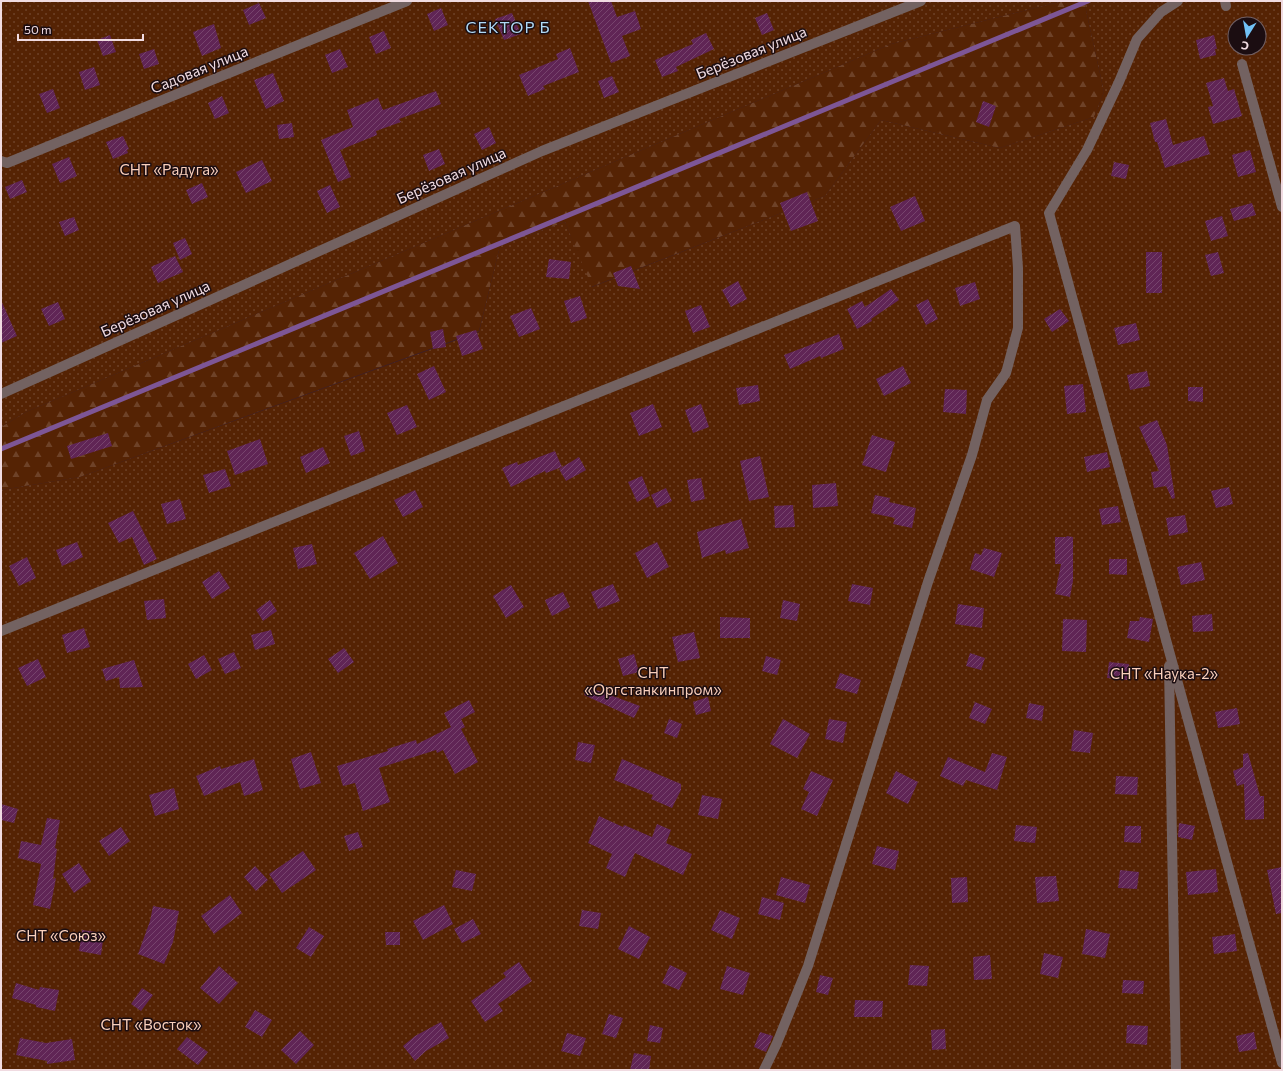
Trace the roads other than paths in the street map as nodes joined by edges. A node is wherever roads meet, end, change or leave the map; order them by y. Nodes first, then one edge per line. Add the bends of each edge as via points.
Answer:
1 (407, 1) edge
2 (921, 1) edge
3 (1178, 1) edge
4 (1242, 64) dead end
5 (1, 161) edge
6 (1282, 207) edge
7 (1, 394) edge
8 (1, 631) edge
9 (1168, 650) junction
10 (1282, 1063) edge
11 (764, 1070) edge
12 (1176, 1070) edge

1 - 5 street, Садовая улица via 7,163
2 - 7 street, Берёзовая улица via 542,151
3 - 9 street via 1161,12 1136,38 1119,82 1087,150 1048,212
4 - 6 street
8 - 11 street via 1015,226 1018,328 1006,373 987,400 972,455 928,582 808,966 778,1043
9 - 10 street
9 - 12 street

